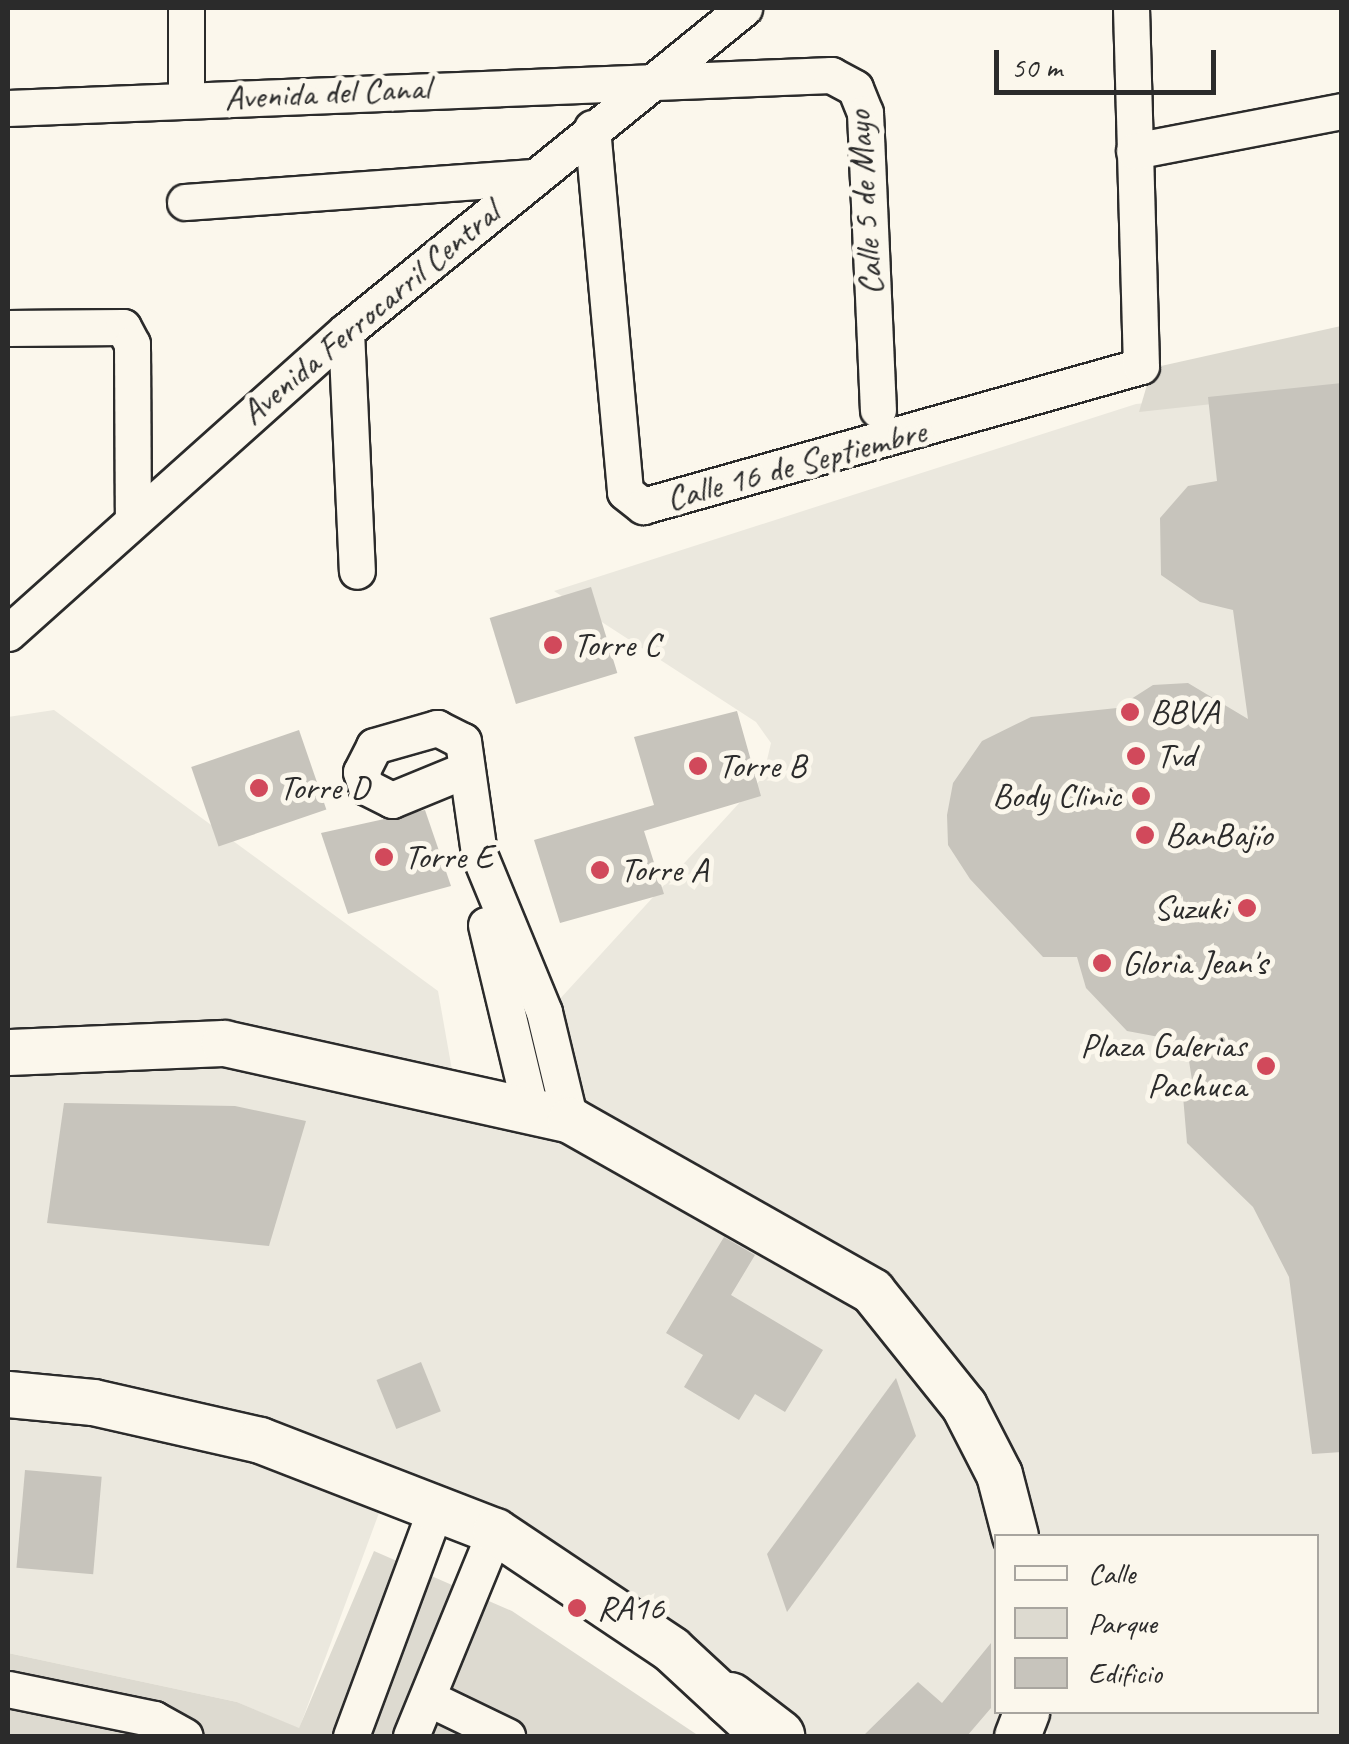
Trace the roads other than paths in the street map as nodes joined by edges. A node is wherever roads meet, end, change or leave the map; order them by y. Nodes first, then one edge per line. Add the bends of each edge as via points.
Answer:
1 (186, 8) edge
2 (744, 8) edge
3 (1130, 8) edge
4 (646, 79) junction
5 (186, 99) junction
6 (8, 108) edge
7 (1342, 111) edge
8 (592, 128) junction
9 (1134, 151) junction
10 (533, 177) junction
11 (185, 202) dead end
12 (8, 328) edge
13 (346, 331) junction
14 (878, 410) dead end
15 (133, 513) junction
16 (357, 571) dead end
17 (8, 633) edge
18 (8, 1052) edge
19 (528, 1104) junction
20 (570, 1120) junction
21 (8, 1394) edge
22 (436, 1507) junction
23 (494, 1531) junction
24 (1015, 1534) edge
25 (8, 1689) edge
26 (428, 1698) junction
27 (746, 1718) edge
28 (184, 1736) edge
29 (351, 1736) edge
30 (411, 1736) edge
31 (507, 1736) edge
32 (778, 1736) edge

1 - 5 street
2 - 4 street, Avenida Ferrocarril Central
3 - 9 street
4 - 5 street, Avenida del Canal
4 - 8 street, Avenida Ferrocarril Central
4 - 14 street, Calle 5 de Mayo via 831,75 854,88 865,113
5 - 6 street, Avenida del Canal
7 - 9 street
8 - 9 street, Calle 16 de Septiembre via 632,504 1131,374 1145,357
8 - 10 street, Avenida Ferrocarril Central
10 - 11 street
10 - 13 street, Avenida Ferrocarril Central
12 - 15 street via 123,327 132,344
13 - 15 street, Avenida Ferrocarril Central
13 - 16 street
15 - 17 street, Avenida Ferrocarril Central
18 - 19 main road via 224,1042
19 - 20 main road
19 - 20 street via 456,777 490,891 544,1012
20 - 24 main road via 872,1291 964,1406 1000,1474
21 - 22 main road via 93,1402 260,1440
22 - 23 main road
22 - 29 street
23 - 26 street
23 - 27 main road
25 - 28 street via 154,1719
26 - 30 street
26 - 31 street
27 - 32 highway

